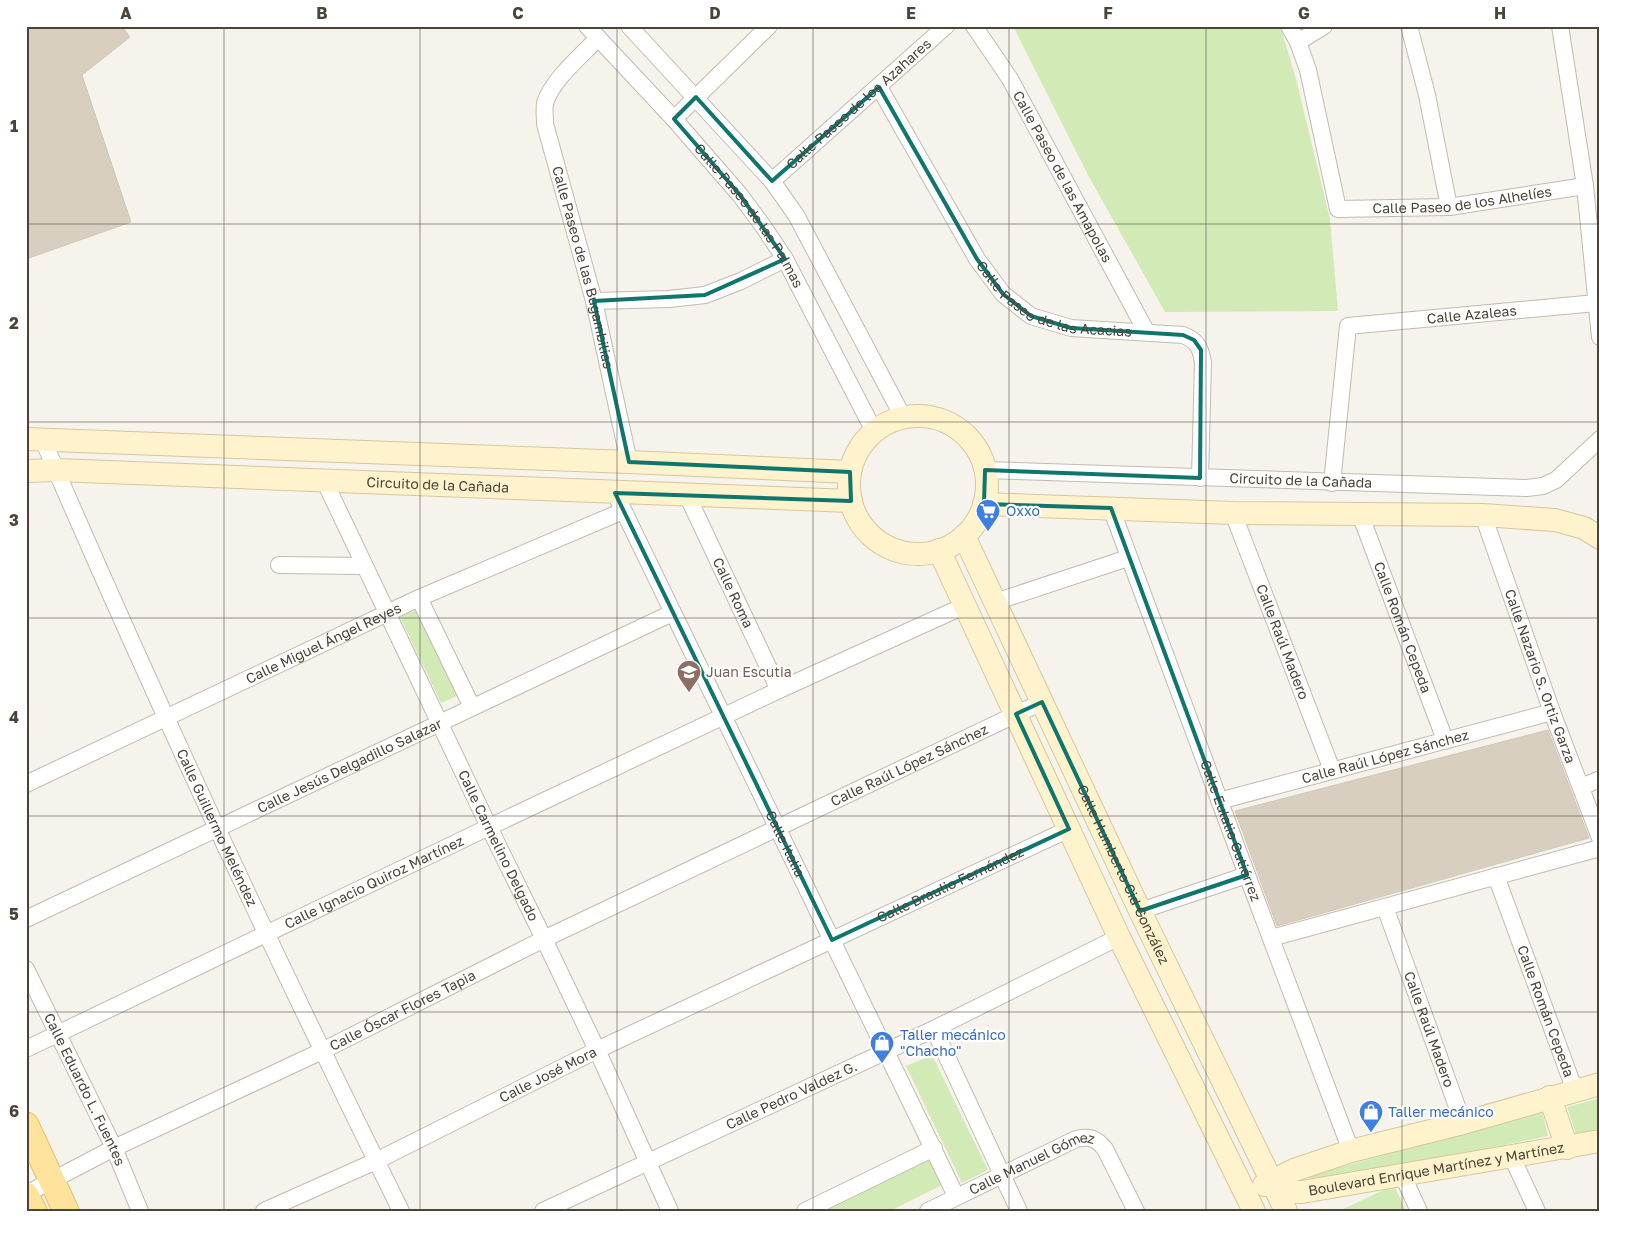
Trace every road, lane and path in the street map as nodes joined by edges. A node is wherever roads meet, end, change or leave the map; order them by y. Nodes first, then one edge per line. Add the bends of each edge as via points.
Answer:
1 (629, 26) edge
2 (769, 26) edge
3 (946, 26) edge
4 (974, 26) edge
5 (1289, 26) edge
6 (1324, 26) edge
7 (1409, 26) edge
8 (1560, 26) edge
9 (593, 32) edge
10 (1298, 42) junction
11 (879, 87) junction
12 (696, 97) junction
13 (674, 119) junction
14 (772, 181) junction
15 (1585, 186) junction
16 (1449, 206) junction
17 (784, 259) junction
18 (594, 301) junction
19 (1596, 303) junction
20 (1146, 331) junction
21 (1600, 337) edge
22 (903, 417) junction
23 (874, 431) junction
24 (1600, 439) edge
25 (34, 440) edge
26 (629, 462) junction
27 (56, 470) junction
28 (985, 470) junction
29 (26, 471) edge
30 (850, 472) junction
31 (1200, 478) junction
32 (324, 480) junction
33 (1332, 483) junction
34 (687, 495) junction
35 (851, 501) junction
36 (619, 502) junction
37 (984, 504) junction
38 (1111, 508) junction
39 (1233, 513) junction
40 (1360, 514) junction
41 (1483, 515) junction
42 (964, 536) junction
43 (1600, 538) edge
44 (939, 550) junction
45 (1128, 558) junction
46 (279, 565) dead end
47 (364, 566) junction
48 (419, 598) junction
49 (994, 602) junction
50 (964, 606) junction
51 (387, 613) junction
52 (672, 613) junction
53 (779, 690) junction
54 (1042, 702) junction
55 (472, 707) junction
56 (1552, 712) junction
57 (1016, 714) junction
58 (723, 717) junction
59 (167, 718) junction
60 (439, 724) junction
61 (1445, 740) junction
62 (1332, 770) junction
63 (1600, 779) edge
64 (26, 784) edge
65 (1581, 787) junction
66 (1219, 800) junction
67 (488, 827) junction
68 (779, 828) junction
69 (217, 829) junction
70 (1069, 829) junction
71 (1600, 838) edge
72 (1600, 848) edge
73 (1247, 875) junction
74 (1496, 876) junction
75 (1385, 907) junction
76 (1140, 911) junction
77 (26, 919) edge
78 (267, 935) junction
79 (1119, 937) junction
80 (544, 938) junction
81 (1271, 938) junction
82 (832, 940) junction
83 (26, 969) edge
84 (1190, 1013) junction
85 (1162, 1025) junction
86 (934, 1029) junction
87 (58, 1034) junction
88 (26, 1049) edge
89 (598, 1050) junction
90 (322, 1051) junction
91 (886, 1051) junction
92 (1600, 1084) edge
93 (1575, 1090) junction
94 (1550, 1097) junction
95 (1462, 1122) junction
96 (26, 1125) edge
97 (1600, 1141) edge
98 (114, 1148) junction
99 (934, 1148) junction
100 (1567, 1148) junction
101 (1352, 1152) junction
102 (1512, 1155) junction
103 (376, 1161) junction
104 (647, 1162) junction
105 (1002, 1174) junction
106 (1402, 1174) junction
107 (52, 1182) junction
108 (1273, 1185) junction
109 (1243, 1188) junction
110 (26, 1195) edge
111 (956, 1196) junction
112 (34, 1211) edge
113 (66, 1211) edge
114 (140, 1211) edge
115 (264, 1211) edge
116 (401, 1211) edge
117 (544, 1211) edge
118 (670, 1211) edge
119 (806, 1211) edge
120 (928, 1211) edge
121 (1019, 1211) edge
122 (1136, 1211) edge
123 (1254, 1211) edge
124 (1286, 1211) edge
125 (1419, 1211) edge
126 (1537, 1211) edge

1 - 12 street
2 - 12 street
3 - 11 street, Calle Paseo de los Azahares
4 - 20 street, Calle Paseo de las Amapolas via 1010,79
5 - 10 street
6 - 10 street
7 - 16 street via 1427,94
8 - 15 street
9 - 13 street, Calle Paseo de las Palmas
9 - 18 street, Calle Paseo de las Bugambilias via 552,89 545,104 545,124
10 - 16 street, Calle Paseo de los Alhelíes via 1308,70 1338,209
11 - 14 street, Calle Paseo de los Azahares
11 - 20 street, Calle Paseo de las Acacias via 978,259 1002,294 1031,316 1071,328
12 - 13 street
12 - 14 street
13 - 17 street, Calle Paseo de las Palmas via 740,195
14 - 22 street via 796,215
15 - 16 street, Calle Paseo de los Alhelíes
15 - 19 street
17 - 18 street via 705,295
17 - 23 street, Calle Paseo de las Palmas
18 - 26 street, Calle Paseo de las Bugambilias
19 - 21 street
19 - 33 street, Calle Azaleas via 1348,326
20 - 31 street, Calle Paseo de las Acacias via 1183,335 1194,340 1200,350 1203,362
22 - 23 street
22 - 28 street via 925,416 946,421 964,433 977,450
23 - 30 street via 862,444
24 - 33 street, Circuito de la Cañada via 1564,474 1543,486
25 - 26 street
25 - 27 street, Calle Guillermo Meléndez
26 - 30 street
27 - 29 street, Circuito de la Cañada
27 - 32 street, Circuito de la Cañada
27 - 59 street, Calle Guillermo Meléndez
28 - 31 street, Circuito de la Cañada
28 - 37 street
30 - 35 street
31 - 33 street, Circuito de la Cañada
32 - 36 street, Circuito de la Cañada
32 - 47 street, Calle Carmelino Delgado
34 - 35 street, Circuito de la Cañada
34 - 36 street, Circuito de la Cañada
34 - 53 street, Calle Roma
35 - 44 street via 859,522 874,539 894,550 917,554
36 - 48 street, Calle Miguel Ángel Reyes
36 - 52 street, Calle Italia
37 - 38 street
37 - 42 street
38 - 39 street
38 - 45 street, Calle Eulalio Gutiérrez
39 - 40 street
39 - 62 street, Calle Raúl Madero
40 - 41 street
40 - 61 street, Calle Román Cepeda
41 - 43 street via 1555,520 1584,528
41 - 56 street, Calle Nazario S. Ortiz Garza
42 - 44 street
42 - 49 street, Calle Humberto Cid González
44 - 50 street, Calle Humberto Cid González
45 - 49 street
45 - 66 street, Calle Eulalio Gutiérrez
46 - 47 street
47 - 51 street, Calle Carmelino Delgado
48 - 51 street, Calle Miguel Ángel Reyes
48 - 55 street
49 - 54 street, Calle Humberto Cid González
50 - 53 street, Calle Ignacio Quiroz Martínez
50 - 57 street, Calle Humberto Cid González
51 - 59 street, Calle Miguel Ángel Reyes
51 - 60 street, Calle Carmelino Delgado
52 - 55 street, Calle Jesús Delgadillo Salazar
52 - 58 street, Calle Italia
53 - 58 street, Calle Ignacio Quiroz Martínez
54 - 57 street, Calle Raúl López Sánchez
54 - 76 street, Calle Humberto Cid González
55 - 60 street, Calle Jesús Delgadillo Salazar
56 - 61 street, Calle Raúl López Sánchez
56 - 65 street, Calle Nazario S. Ortiz Garza
57 - 68 street, Calle Raúl López Sánchez
57 - 70 street, Calle Humberto Cid González
58 - 67 street, Calle Ignacio Quiroz Martínez
58 - 68 street, Calle Italia
59 - 64 street, Calle Miguel Ángel Reyes
59 - 69 street, Calle Guillermo Meléndez
60 - 67 street, Calle Carmelino Delgado
60 - 69 street, Calle Jesús Delgadillo Salazar
61 - 62 street, Calle Raúl López Sánchez
62 - 66 street, Calle Raúl López Sánchez
63 - 65 street
65 - 71 street, Calle Nazario S. Ortiz Garza
66 - 73 street, Calle Eulalio Gutiérrez
67 - 78 street, Calle Ignacio Quiroz Martínez
67 - 80 street, Calle Carmelino Delgado
68 - 80 street, Calle Óscar Flores Tapia
68 - 82 street, Calle Italia
69 - 77 street, Calle Jesús Delgadillo Salazar
69 - 78 street, Calle Guillermo Meléndez
70 - 79 street, Calle Humberto Cid González
70 - 82 street, Calle Braulio Fernández
72 - 74 street
73 - 76 street
73 - 81 street, Calle Eulalio Gutiérrez
74 - 75 street
74 - 93 street, Calle Román Cepeda
75 - 81 street
75 - 95 street, Calle Raúl Madero
76 - 84 street, Calle Humberto Cid González
78 - 87 street, Calle Ignacio Quiroz Martínez
78 - 90 street, Calle Guillermo Meléndez
79 - 85 street, Calle Humberto Cid González
79 - 86 street, Calle Pedro Valdez G.
80 - 89 street, Calle Carmelino Delgado
80 - 90 street, Calle Óscar Flores Tapia
81 - 101 street, Calle Eulalio Gutiérrez
82 - 89 street, Calle José Mora
82 - 91 street, Calle Italia
83 - 87 street, Calle Eduardo L. Fuentes
84 - 85 street
84 - 108 street, Calle Humberto Cid González
85 - 109 street, Calle Humberto Cid González
86 - 91 street, Calle Pedro Valdez G.
86 - 105 street
87 - 88 street, Calle Ignacio Quiroz Martínez
87 - 98 street, Calle Eduardo L. Fuentes
89 - 103 street, Calle José Mora
89 - 104 street, Calle Carmelino Delgado
90 - 98 street, Calle Óscar Flores Tapia
90 - 103 street, Calle Guillermo Meléndez
91 - 99 street, Calle Italia
91 - 104 street, Calle Pedro Valdez G.
92 - 93 street, Boulevard Enrique Martínez y Martínez
93 - 94 street, Boulevard Enrique Martínez y Martínez
94 - 95 street, Boulevard Enrique Martínez y Martínez
94 - 100 street
95 - 101 street, Boulevard Enrique Martínez y Martínez
96 - 107 main road
97 - 100 street, Boulevard Enrique Martínez y Martínez
98 - 107 street, Calle Óscar Flores Tapia
98 - 114 street, Calle Eduardo L. Fuentes
99 - 111 street, Calle Italia
99 - 119 street
100 - 102 street, Boulevard Enrique Martínez y Martínez
101 - 108 street, Boulevard Enrique Martínez y Martínez via 1294,1170
102 - 106 street, Boulevard Enrique Martínez y Martínez
102 - 126 street
103 - 115 street, Calle José Mora
103 - 116 street, Calle Guillermo Meléndez
104 - 117 street, Calle Pedro Valdez G.
104 - 118 street, Calle Carmelino Delgado
105 - 111 street, Calle Manuel Gómez
105 - 121 street
105 - 122 street, Calle Manuel Gómez via 1076,1139 1098,1140
106 - 108 street, Boulevard Enrique Martínez y Martínez via 1302,1192 1285,1191
106 - 125 street
107 - 110 street, Calle Óscar Flores Tapia
107 - 113 main road
108 - 109 street, Boulevard Enrique Martínez y Martínez
108 - 124 street, Calle Humberto Cid González
109 - 123 street, Calle Humberto Cid González
110 - 112 main road
111 - 120 street, Calle Manuel Gómez

